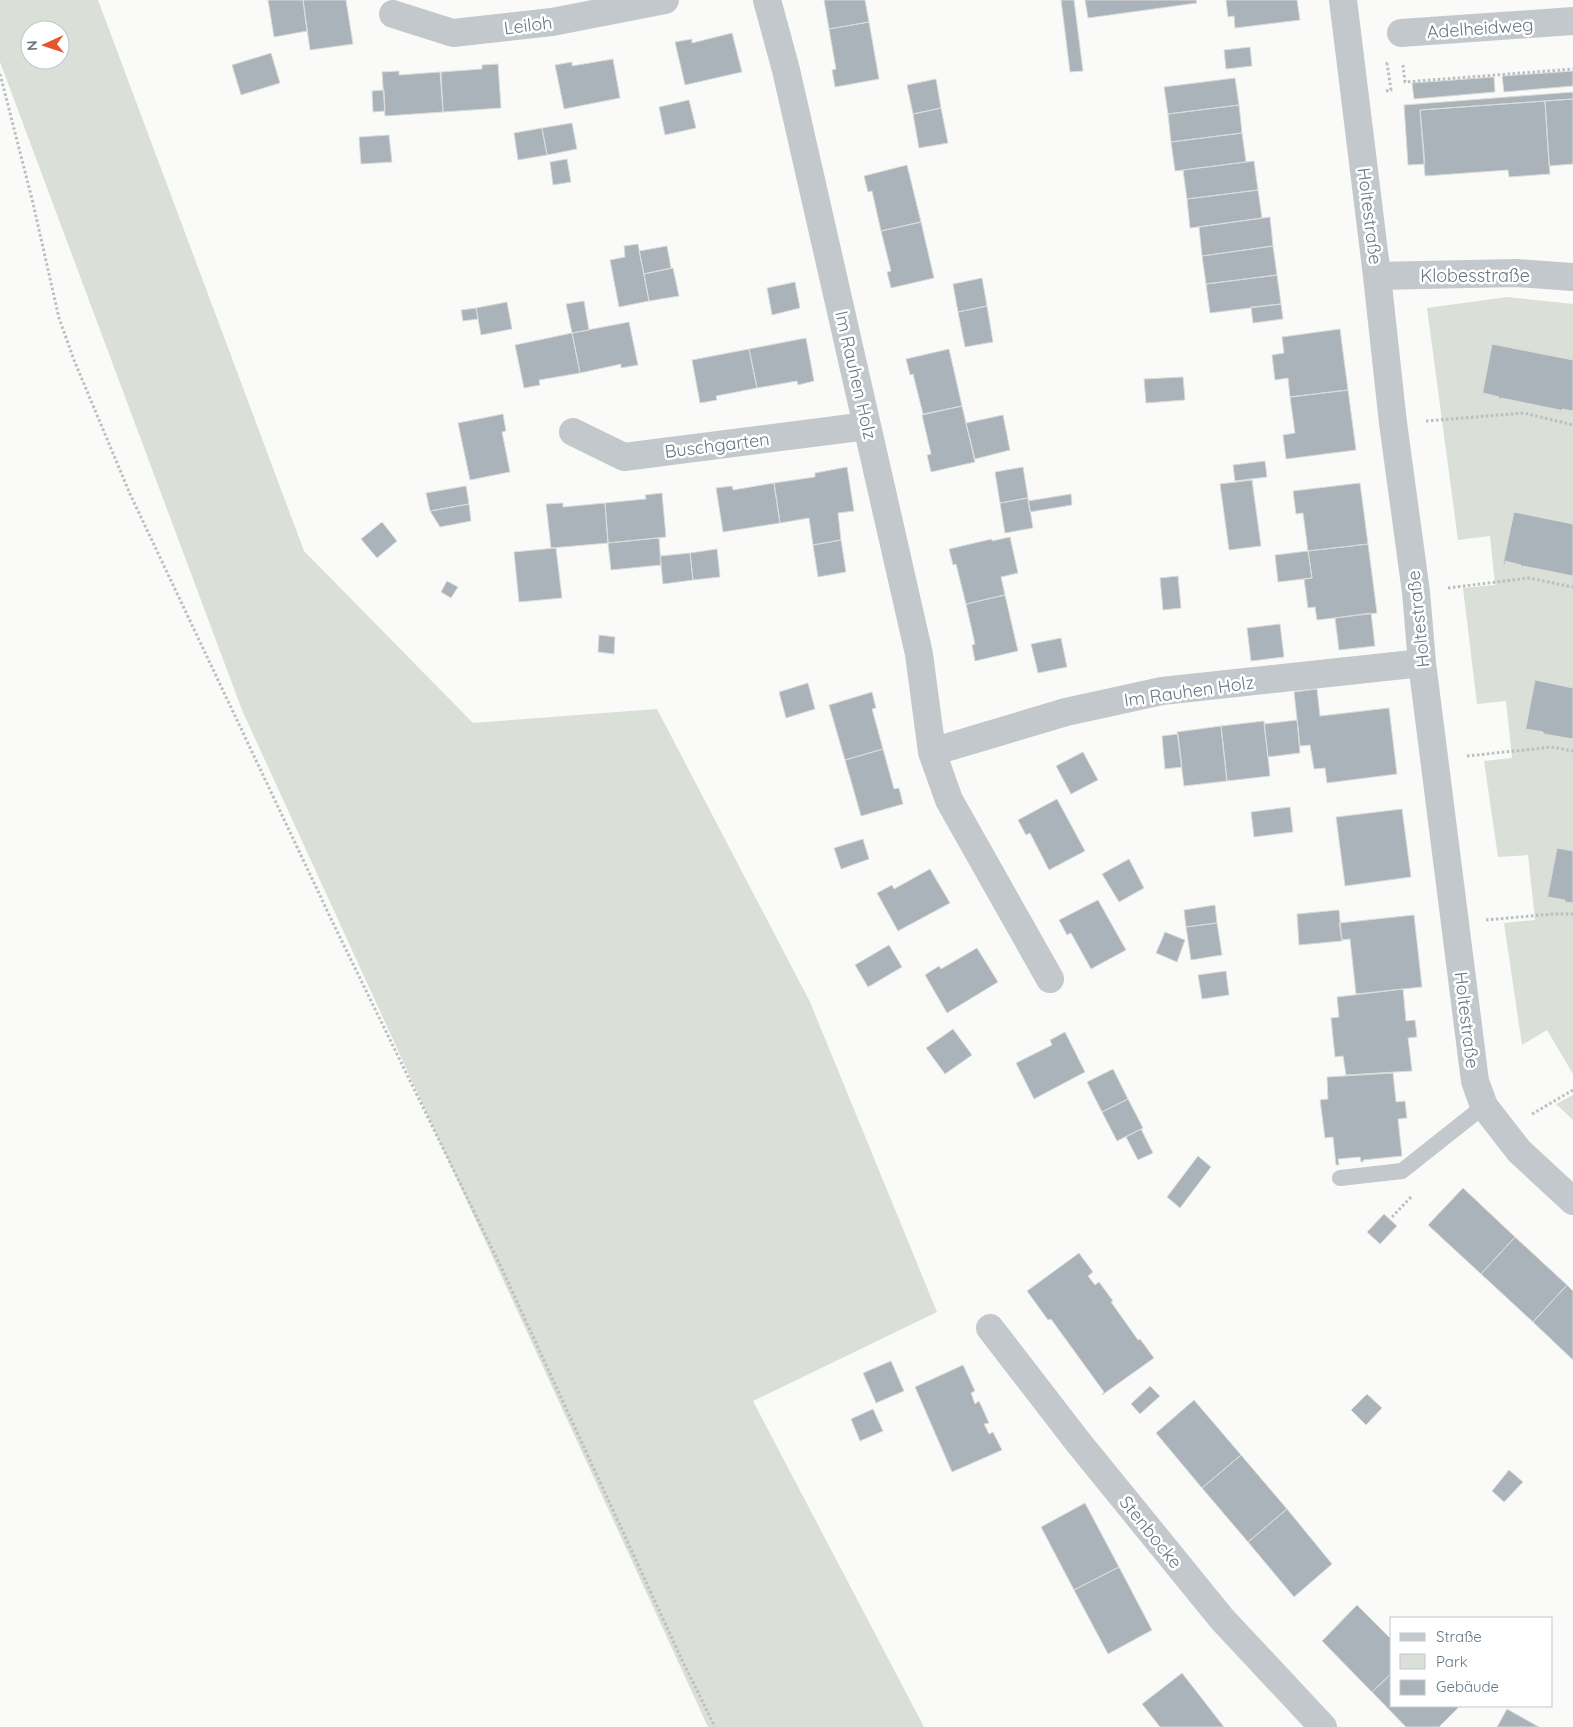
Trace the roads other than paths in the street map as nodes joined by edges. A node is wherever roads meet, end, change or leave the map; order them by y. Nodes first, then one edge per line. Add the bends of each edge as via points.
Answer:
1 (665, 0) edge
2 (766, 0) edge
3 (1343, 0) edge
4 (393, 14) dead end
5 (1563, 14) edge
6 (1401, 33) dead end
7 (1378, 276) junction
8 (1573, 277) edge
9 (867, 426) junction
10 (573, 432) dead end
11 (1422, 663) junction
12 (932, 752) junction
13 (1050, 979) dead end
14 (1484, 1106) junction
15 (1340, 1178) dead end
16 (1573, 1201) edge
17 (990, 1328) dead end
18 (1323, 1727) edge

1 - 4 street, Leiloh via 552,22 453,33
2 - 9 street, Im Rauhen Holz via 786,70
3 - 7 street, Holtestraße
5 - 6 street, Adelheidweg
7 - 8 street, Klobesstraße via 1516,273
7 - 11 street, Holtestraße
9 - 10 street, Buschgarten via 624,457
9 - 12 street, Im Rauhen Holz via 919,654
11 - 12 street, Im Rauhen Holz via 1162,691 1066,712
11 - 14 street, Holtestraße via 1475,1081
12 - 13 street, Im Rauhen Holz via 949,800
14 - 15 lane via 1402,1171
14 - 16 street, Holtestraße via 1519,1151
17 - 18 street, Stenbocke via 1222,1619

